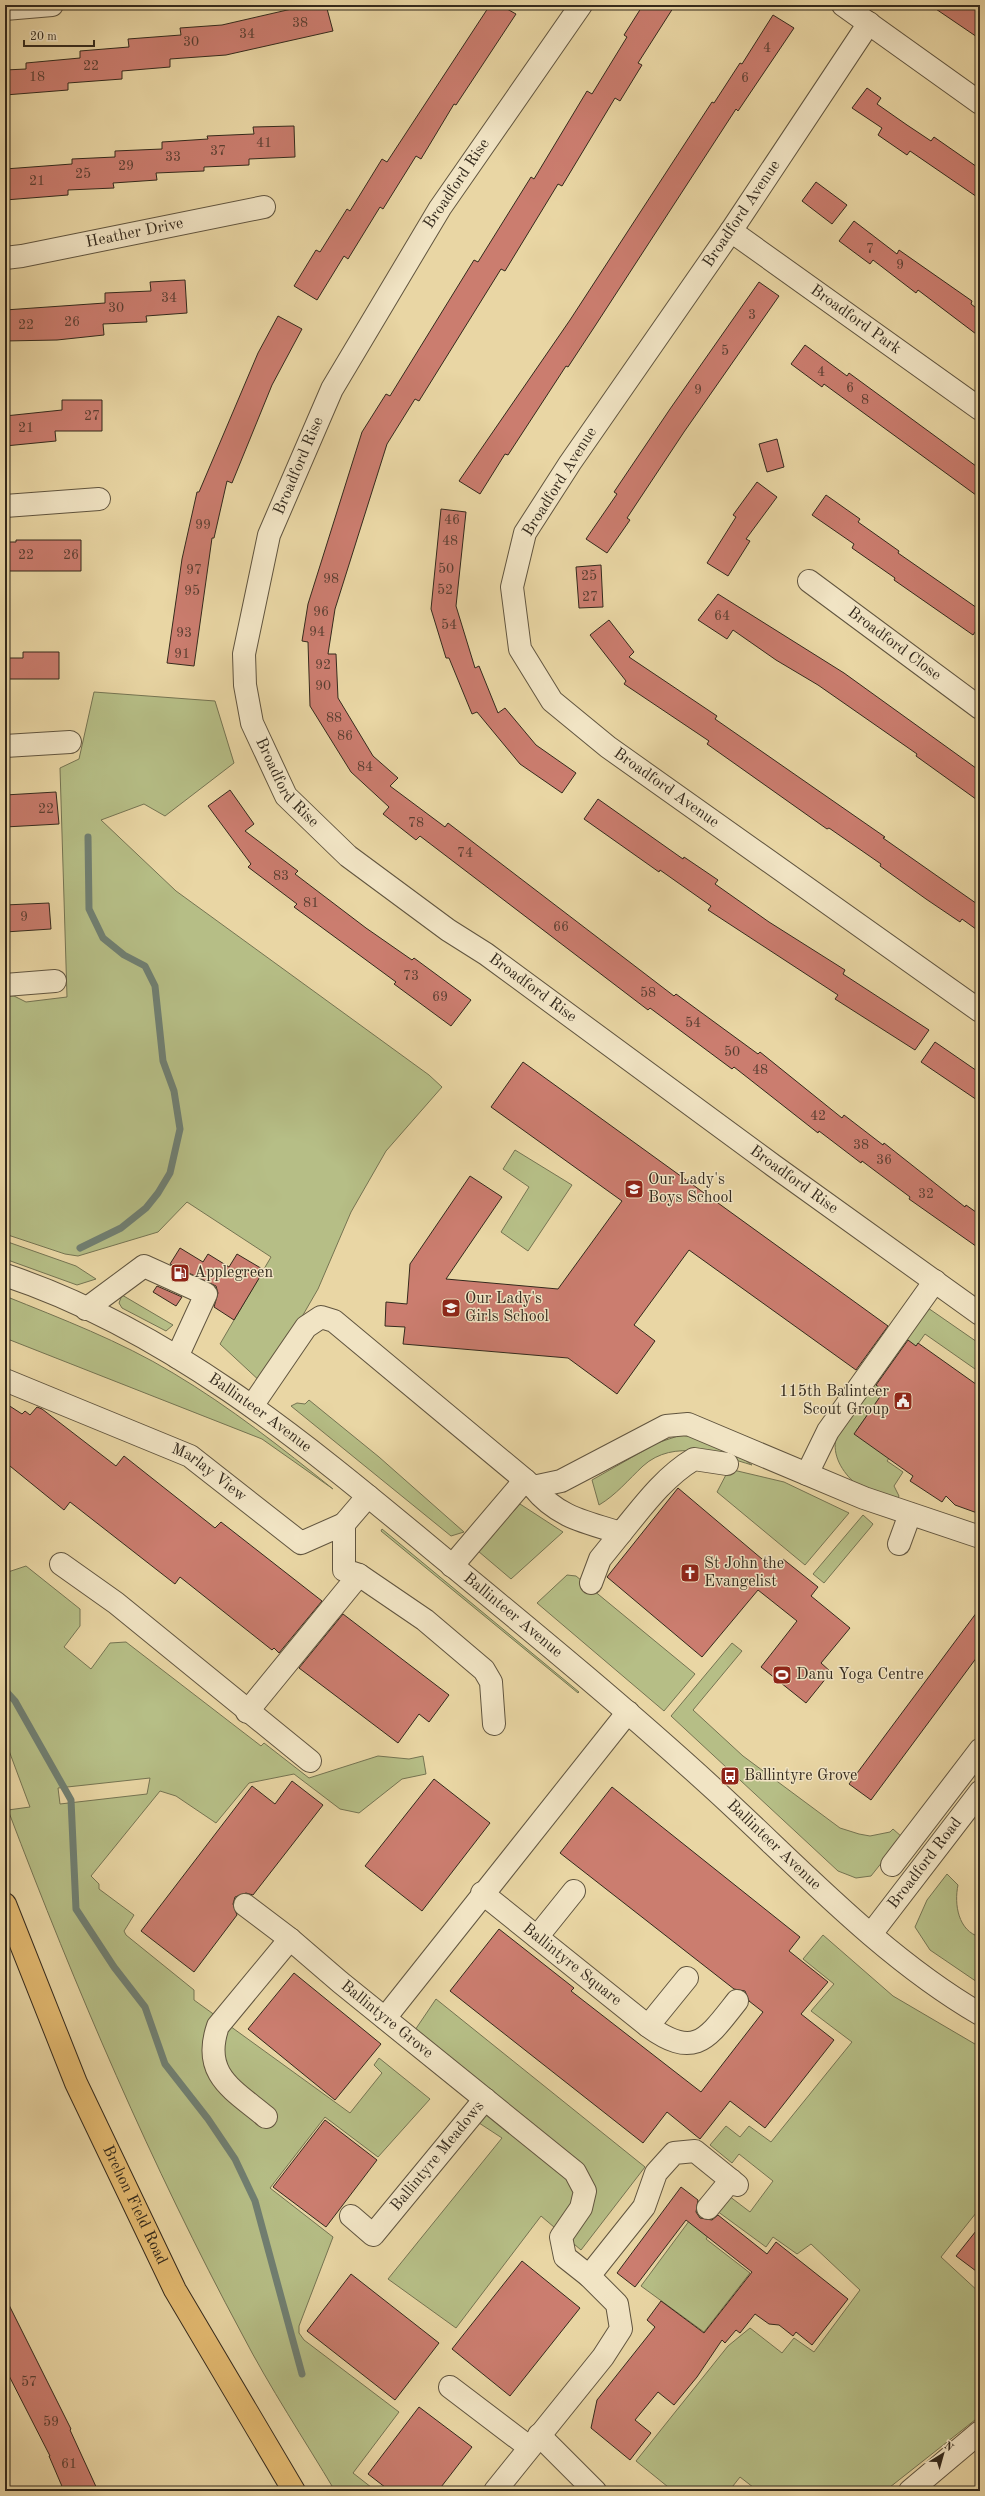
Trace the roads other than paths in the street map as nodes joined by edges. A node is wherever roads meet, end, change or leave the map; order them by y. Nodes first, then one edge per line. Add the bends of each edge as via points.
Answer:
1 (52, 5) edge
2 (581, 5) edge
3 (843, 5) edge
4 (5, 9) edge
5 (869, 23) junction
6 (980, 103) edge
7 (264, 207) dead end
8 (731, 231) junction
9 (5, 258) edge
10 (980, 409) edge
11 (99, 499) dead end
12 (5, 506) edge
13 (809, 581) dead end
14 (980, 708) edge
15 (70, 742) dead end
16 (5, 746) edge
17 (55, 981) dead end
18 (5, 985) edge
19 (980, 1011) edge
20 (5, 1275) edge
21 (935, 1281) junction
22 (86, 1309) junction
23 (980, 1314) edge
24 (177, 1357) junction
25 (5, 1380) edge
26 (252, 1406) junction
27 (727, 1464) dead end
28 (807, 1474) junction
29 (529, 1484) junction
30 (368, 1496) junction
31 (910, 1514) junction
32 (344, 1524) junction
33 (620, 1533) junction
34 (980, 1537) edge
35 (898, 1544) dead end
36 (61, 1564) dead end
37 (452, 1566) junction
38 (360, 1575) junction
39 (591, 1583) dead end
40 (248, 1712) junction
41 (628, 1712) junction
42 (494, 1724) dead end
43 (980, 1750) edge
44 (310, 1761) dead end
45 (980, 1792) edge
46 (915, 1836) junction
47 (935, 1852) junction
48 (892, 1865) dead end
49 (574, 1891) dead end
50 (482, 1893) junction
51 (5, 1904) edge
52 (245, 1905) dead end
53 (871, 1934) junction
54 (537, 1937) junction
55 (290, 1939) junction
56 (687, 1978) dead end
57 (737, 2001) dead end
58 (980, 2014) edge
59 (385, 2018) junction
60 (655, 2031) junction
61 (485, 2099) junction
62 (266, 2117) dead end
63 (708, 2208) dead end
64 (351, 2216) dead end
65 (589, 2276) junction
66 (450, 2387) dead end
67 (980, 2432) edge
68 (534, 2441) junction
69 (294, 2491) edge
70 (495, 2491) edge
71 (595, 2491) edge
72 (910, 2491) edge

1 - 4 street
2 - 21 street, Broadford Rise via 440,208 332,389 269,535 244,654 245,685 252,723 286,796 348,856
3 - 5 street
5 - 6 street
5 - 8 street, Broadford Avenue
7 - 9 street, Heather Drive
8 - 10 street, Broadford Park
8 - 19 street, Broadford Avenue via 575,456 525,533 512,588 520,649 552,701 608,747
11 - 12 street
13 - 14 street, Broadford Close
15 - 16 street
17 - 18 street
20 - 22 street, Ballinteer Avenue
21 - 23 street, Broadford Rise
21 - 28 street via 828,1431
22 - 24 street, Ballinteer Avenue
22 - 24 street via 144,1266 206,1294
24 - 26 street, Ballinteer Avenue
25 - 32 street, Marlay View via 190,1456 301,1543
26 - 29 street via 306,1327 321,1317 334,1321
26 - 30 street, Ballinteer Avenue
27 - 33 street via 694,1459 677,1469
28 - 29 street via 688,1424 666,1426 562,1481
28 - 31 street
29 - 33 street via 546,1502 564,1514
29 - 37 street
30 - 32 street
30 - 37 street, Ballinteer Avenue
31 - 34 street
31 - 35 street
32 - 38 street via 344,1570
33 - 39 street via 600,1558
36 - 40 street via 116,1603
37 - 41 street, Ballinteer Avenue
38 - 40 street
38 - 42 street via 425,1620 484,1670 491,1682
40 - 44 street
41 - 50 street
41 - 53 street, Ballinteer Avenue
43 - 46 street
45 - 47 street, Broadford Road
46 - 47 street
46 - 48 street
47 - 53 street, Broadford Road
49 - 54 street
50 - 54 street, Ballintyre Square
50 - 59 street
51 - 69 main road, Brehon Field Road via 76,2083 175,2290
52 - 55 street, Ballintyre Grove
53 - 58 street, Ballinteer Avenue via 939,1989
54 - 60 street, Ballintyre Square
55 - 59 street, Ballintyre Grove
55 - 62 street via 218,2026 214,2038 215,2066 221,2080
56 - 60 street
57 - 60 street, Ballintyre Square via 710,2035 692,2044 676,2043
59 - 61 street, Ballintyre Grove
61 - 64 street, Ballintyre Meadows via 374,2235
61 - 65 street, Ballintyre Meadows via 576,2172 585,2191 581,2208 561,2237 565,2257
63 - 65 street via 734,2182 695,2152 674,2153 656,2173 644,2207
65 - 68 street, Ballintyre Meadows via 617,2304 621,2329 603,2357
66 - 68 street
67 - 72 street
68 - 70 street, Ballintyre Meadows
68 - 71 street

